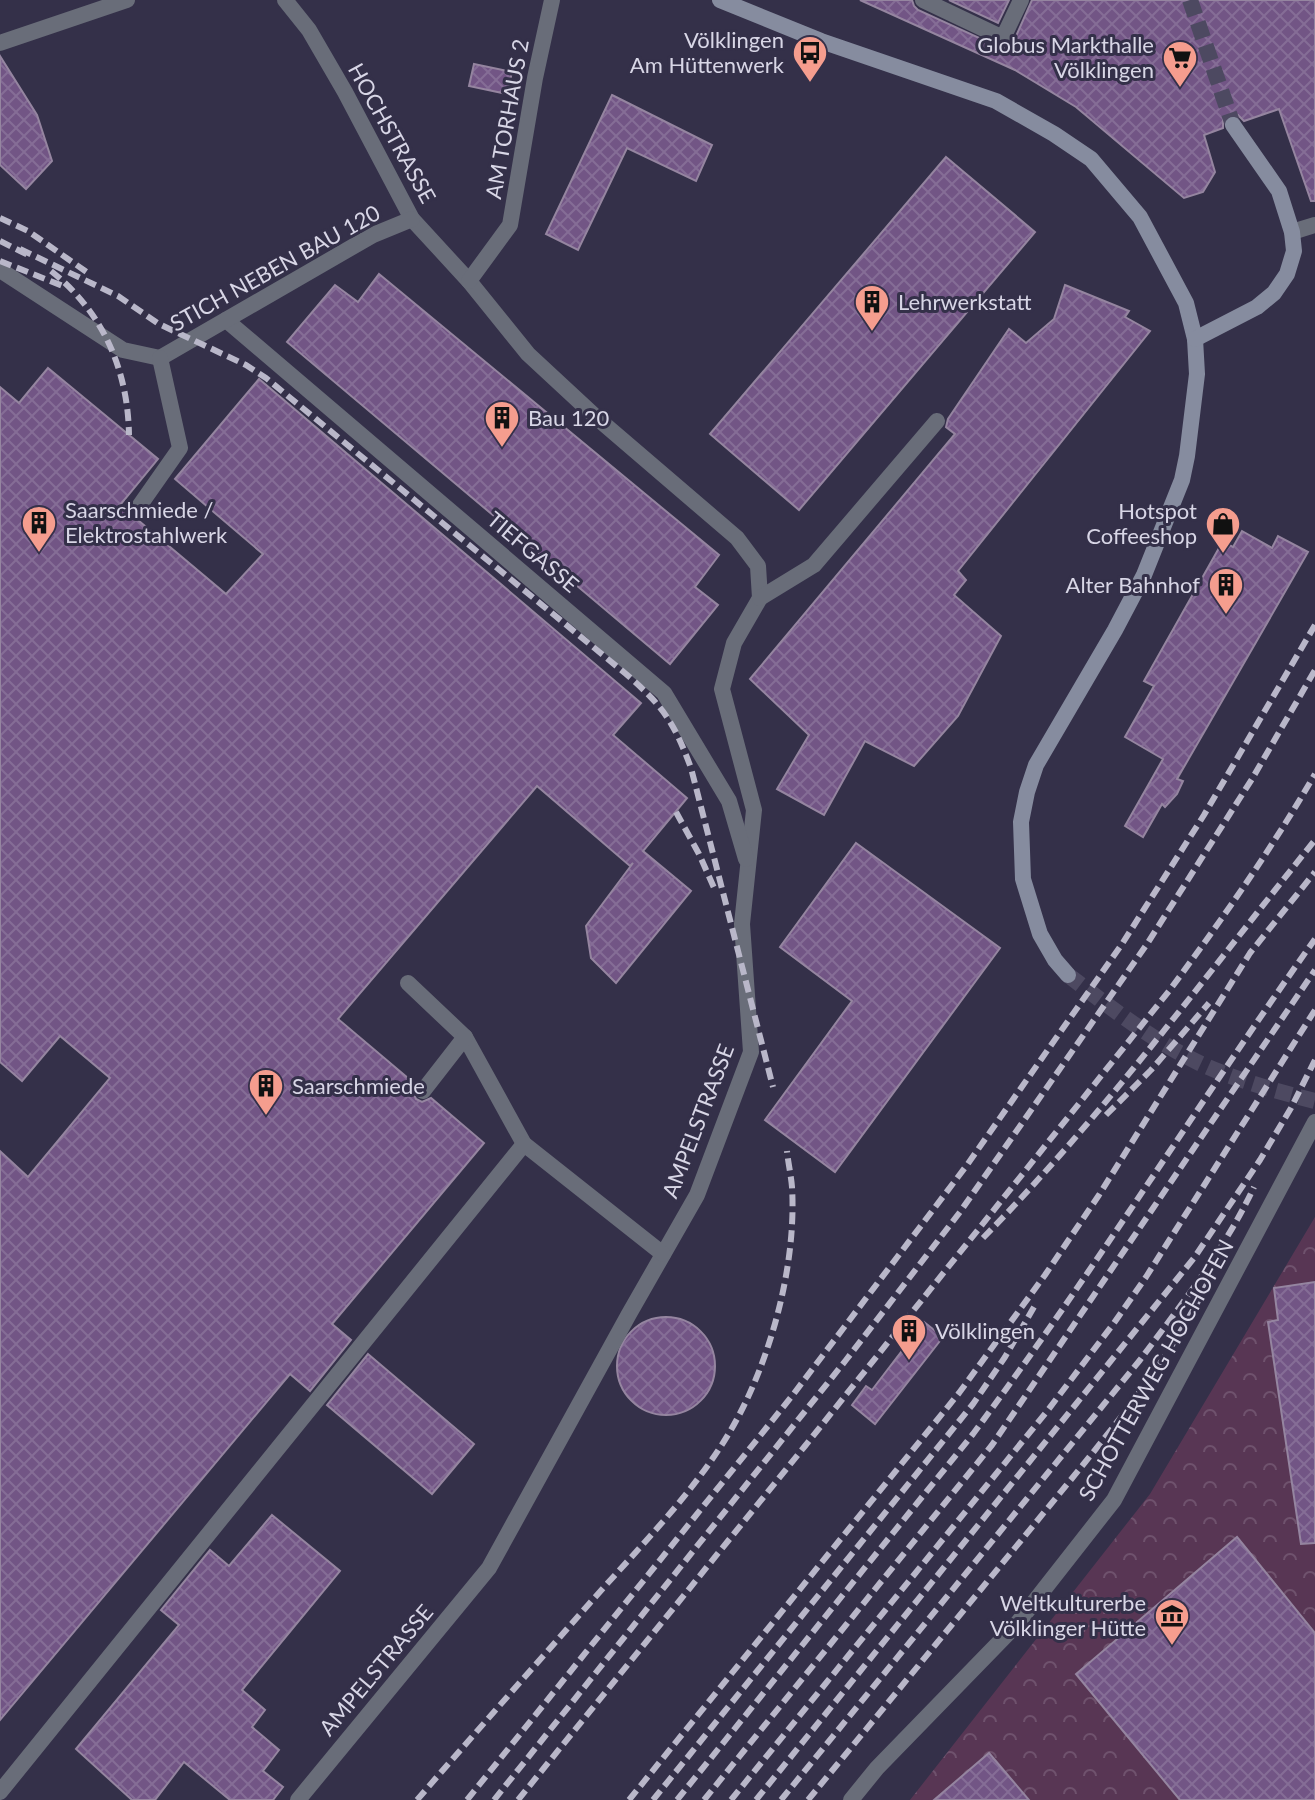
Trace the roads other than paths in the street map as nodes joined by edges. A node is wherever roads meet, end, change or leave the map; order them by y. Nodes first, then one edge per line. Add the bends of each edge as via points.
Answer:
1 (127, 0) edge
2 (285, 0) edge
3 (552, 0) edge
4 (720, 0) edge
5 (923, 0) edge
6 (1021, 0) edge
7 (0, 43) edge
8 (1233, 125) tunnel mouth
9 (412, 219) junction
10 (1315, 225) edge
11 (1292, 232) junction
12 (0, 270) edge
13 (469, 281) junction
14 (226, 320) junction
15 (1195, 339) junction
16 (160, 358) junction
17 (937, 421) dead end
18 (140, 505) dead end
19 (760, 598) junction
20 (749, 867) junction
21 (1068, 975) tunnel mouth
22 (408, 983) dead end
23 (465, 1037) junction
24 (423, 1091) dead end
25 (1315, 1122) edge
26 (524, 1144) junction
27 (663, 1254) junction
28 (0, 1792) edge
29 (298, 1800) edge
30 (851, 1800) edge

1 - 7 lane
2 - 9 lane, HOCHSTRASSE via 317,43
3 - 13 lane, AM TORHAUS 2 via 510,225
4 - 15 main road via 996,101 1091,159 1140,217 1186,303
5 - 6 lane via 1003,38
8 - 11 main road via 1279,191
9 - 13 lane, HOCHSTRASSE
9 - 14 lane, STICH NEBEN BAU 120 via 373,235
10 - 11 lane
11 - 15 main road via 1294,251 1274,293
12 - 16 lane via 123,350
13 - 19 lane via 528,354 737,538 758,566
14 - 16 lane, STICH NEBEN BAU 120
14 - 20 lane, TIEFGASSE via 664,693 729,801
15 - 21 main road via 1196,387 1182,480 1144,575 1036,765 1021,822 1029,904 1040,934
16 - 18 lane via 180,448
17 - 19 lane via 814,565
19 - 20 lane, AMPELSTRASSE via 734,643 722,689 754,810
20 - 27 lane, AMPELSTRASSE via 742,924 751,1052 697,1195
22 - 23 lane
23 - 24 lane
23 - 26 lane
25 - 30 lane, SCHOTTERWEG HOCHOFEN via 1114,1500 1016,1625
26 - 27 lane
26 - 28 lane
27 - 29 lane, AMPELSTRASSE via 489,1568

